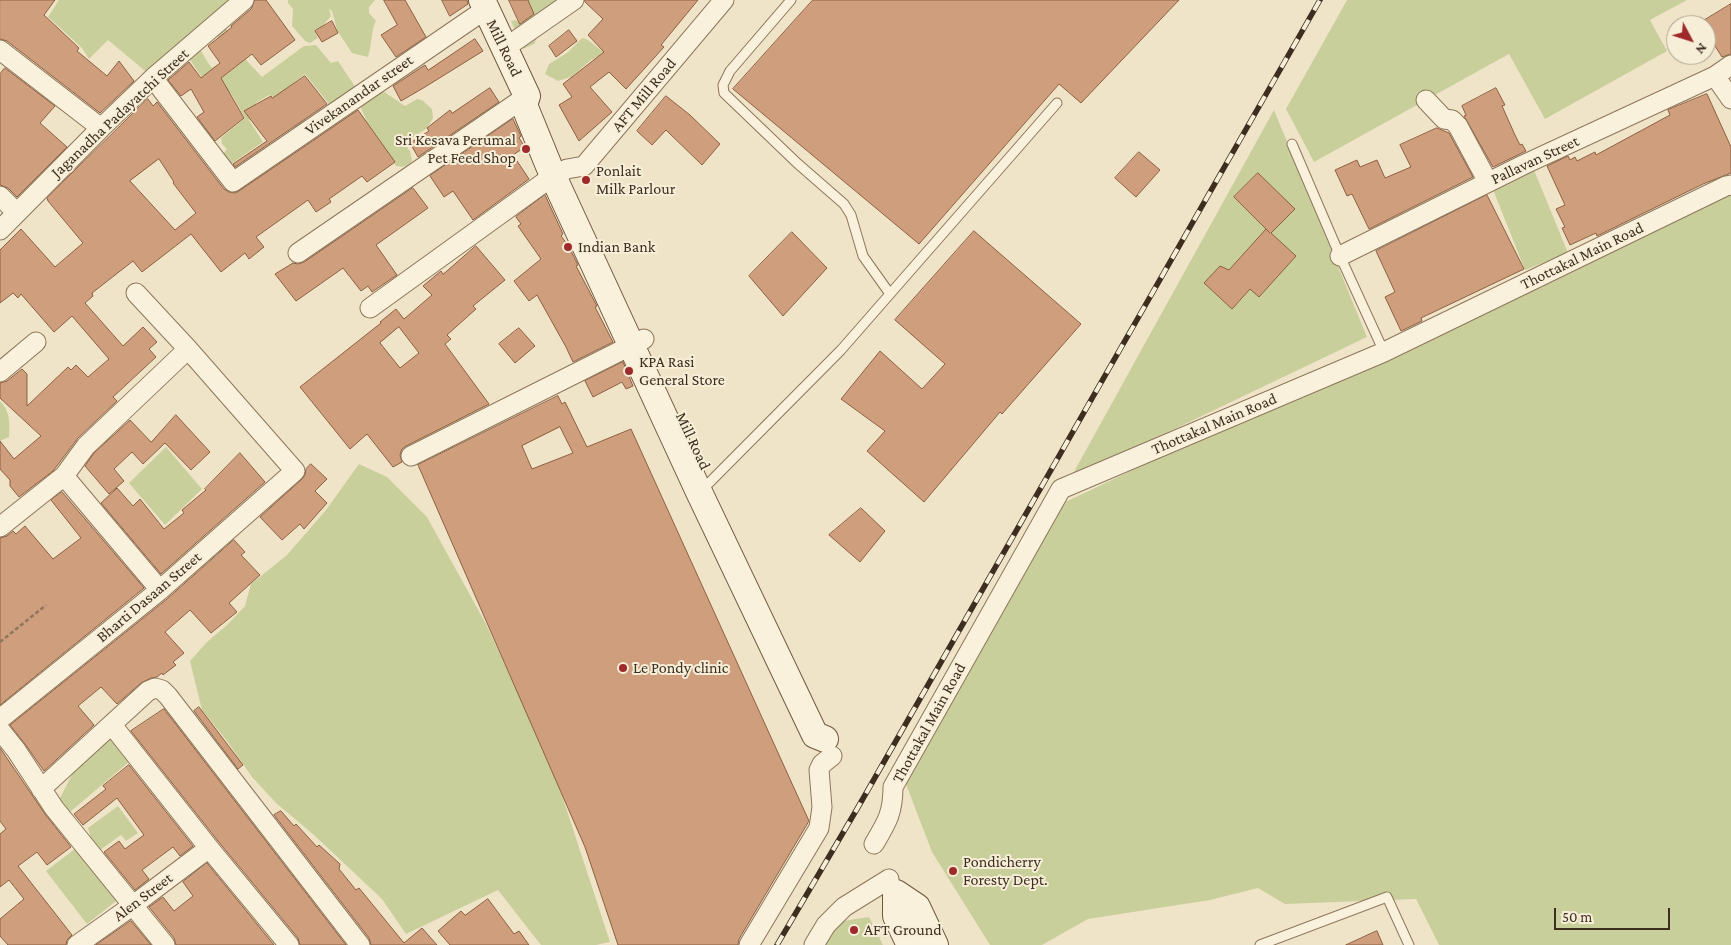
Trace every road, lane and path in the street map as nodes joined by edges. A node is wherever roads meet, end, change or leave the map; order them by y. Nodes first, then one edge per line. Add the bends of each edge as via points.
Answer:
1 (244, 0) edge
2 (574, 0) edge
3 (724, 0) edge
4 (791, 0) edge
5 (484, 4) edge
6 (505, 48) junction
7 (0, 50) edge
8 (1731, 65) edge
9 (1715, 76) junction
10 (153, 78) junction
11 (527, 96) junction
12 (1731, 99) edge
13 (1426, 100) dead end
14 (1057, 103) dead end
15 (101, 128) junction
16 (1292, 144) dead end
17 (560, 172) junction
18 (1488, 182) junction
19 (1731, 185) edge
20 (0, 196) edge
21 (17, 213) junction
22 (0, 230) edge
23 (298, 253) dead end
24 (1340, 256) junction
25 (136, 293) dead end
26 (890, 294) junction
27 (370, 308) dead end
28 (36, 342) dead end
29 (638, 342) junction
30 (188, 349) junction
31 (1384, 352) junction
32 (0, 372) edge
33 (411, 456) dead end
34 (64, 476) junction
35 (705, 487) junction
36 (0, 527) edge
37 (160, 590) junction
38 (46, 605) dead end
39 (0, 642) edge
40 (0, 719) edge
41 (112, 725) junction
42 (0, 730) edge
43 (829, 748) joint
44 (40, 789) junction
45 (874, 844) dead end
46 (209, 848) junction
47 (889, 880) dead end
48 (132, 906) junction
49 (78, 945) edge
50 (165, 945) edge
51 (289, 945) edge
52 (360, 945) edge
53 (749, 945) edge
54 (814, 945) edge
55 (910, 945) edge
56 (935, 945) edge
57 (1260, 945) edge
58 (1409, 945) edge

1 - 10 street, Jaganadha Padayatchi Street
2 - 6 street
3 - 17 street, AFT Mill Road via 584,166
4 - 26 lane via 730,71 723,84 724,93 844,204 851,215 863,256
5 - 6 main road, Mill Road
5 - 10 street, Vivekanandar street via 233,182
6 - 11 main road, Mill Road
7 - 15 street
8 - 9 street, Pallavan Street
9 - 12 street
9 - 18 street, Pallavan Street
10 - 15 street, Jaganadha Padayatchi Street
11 - 17 main road, Mill Road via 536,96
11 - 23 street
13 - 18 street via 1444,119 1452,120 1458,126
14 - 26 lane
15 - 21 street, Jaganadha Padayatchi Street
16 - 24 lane
17 - 27 street, AFT Mill Road
17 - 29 main road, Mill Road
18 - 24 street, Pallavan Street
19 - 31 street, Thottakal Main Road
20 - 21 street
21 - 22 street, Jaganadha Padayatchi Street
24 - 31 lane
25 - 30 street
26 - 35 lane via 841,350
28 - 32 street
29 - 33 street
29 - 35 main road, Mill Road
30 - 34 street via 86,446
30 - 37 street, Bharti Dasaan Street via 295,471
31 - 45 street, Thottakal Main Road via 1061,489 893,787 888,821
34 - 36 street
34 - 37 street
35 - 43 main road, Mill Road via 827,729
37 - 40 street, Bharti Dasaan Street
38 - 39 path
41 - 44 street
41 - 46 street
41 - 52 street via 148,691 162,690
42 - 44 street
43 - 53 street via 819,770 822,807 819,828
44 - 48 street
46 - 48 street, Alen Street
46 - 51 street
47 - 54 street via 844,907 826,925
48 - 49 street, Alen Street
48 - 50 street
55 - 56 main road via 896,916 896,893 917,907
57 - 58 lane via 1387,897

